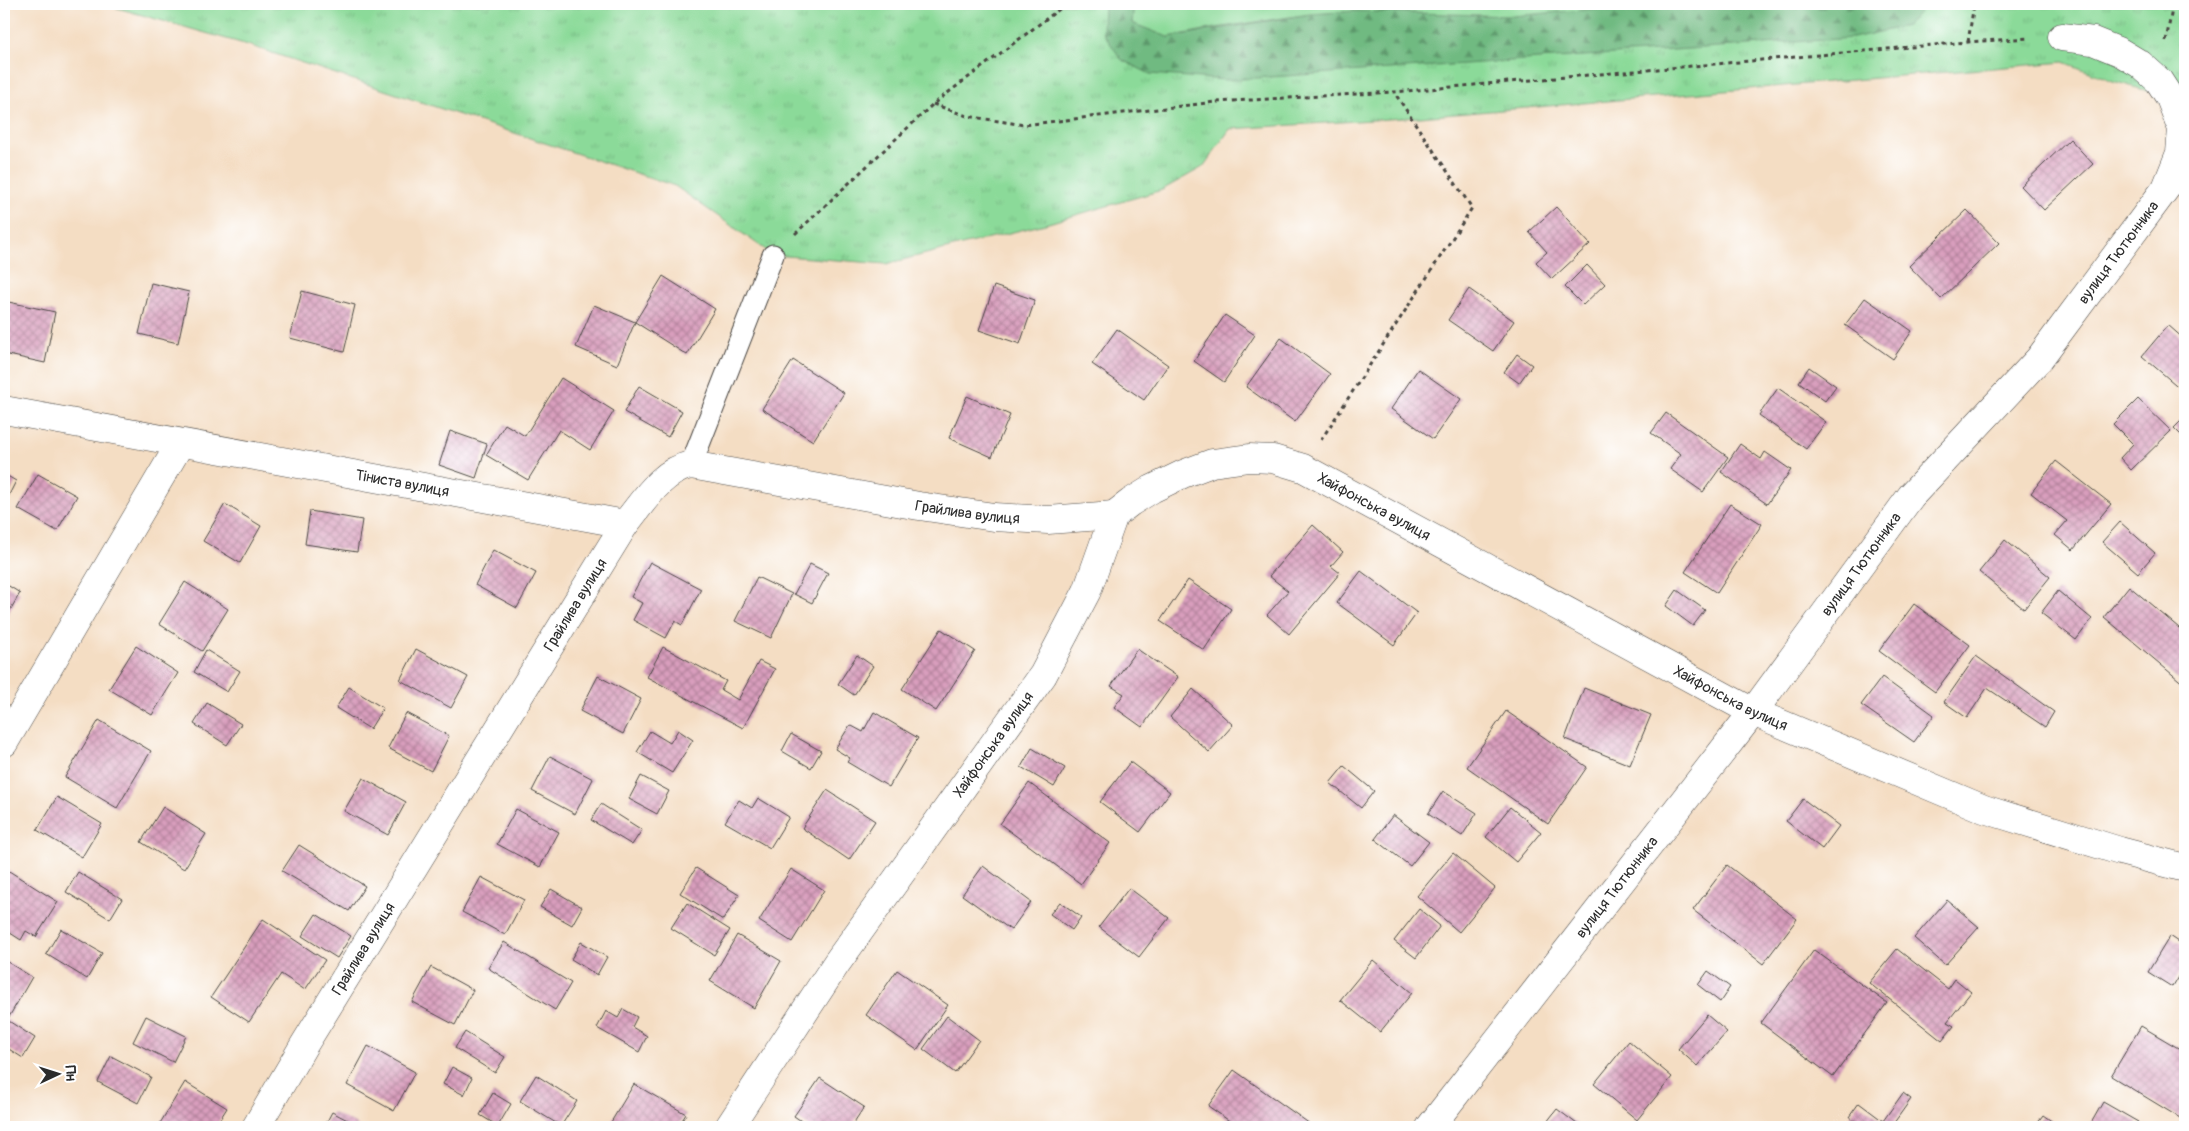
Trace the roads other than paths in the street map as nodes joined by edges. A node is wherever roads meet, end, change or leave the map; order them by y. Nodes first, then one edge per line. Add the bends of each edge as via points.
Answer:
1 (2062, 37) road end
2 (773, 255) road end
3 (4, 410) edge
4 (180, 444) junction
5 (691, 465) junction
6 (1114, 516) junction
7 (625, 524) junction
8 (1753, 712) junction
9 (4, 743) edge
10 (2185, 868) edge
11 (256, 1127) edge
12 (729, 1127) edge
13 (1430, 1127) edge

1 - 8 street, вулиця Тютюнника via 2093,41 2120,52 2140,64 2167,92 2182,129 2180,152 2166,188 2040,359 1911,496
2 - 5 lane
3 - 4 street, Тіниста вулиця
4 - 7 street, Тіниста вулиця
4 - 9 street
5 - 6 street, Грайлива вулиця via 994,517 1048,520
5 - 7 street, Грайлива вулиця via 679,467 661,481
6 - 8 street, Хайфонська вулиця via 1152,489 1212,463 1249,458 1273,459 1303,468
6 - 12 street, Хайфонська вулиця via 1087,591 1043,675 836,964
7 - 11 street, Грайлива вулиця
8 - 10 street, Хайфонська вулиця via 1984,809
8 - 13 street, вулиця Тютюнника

